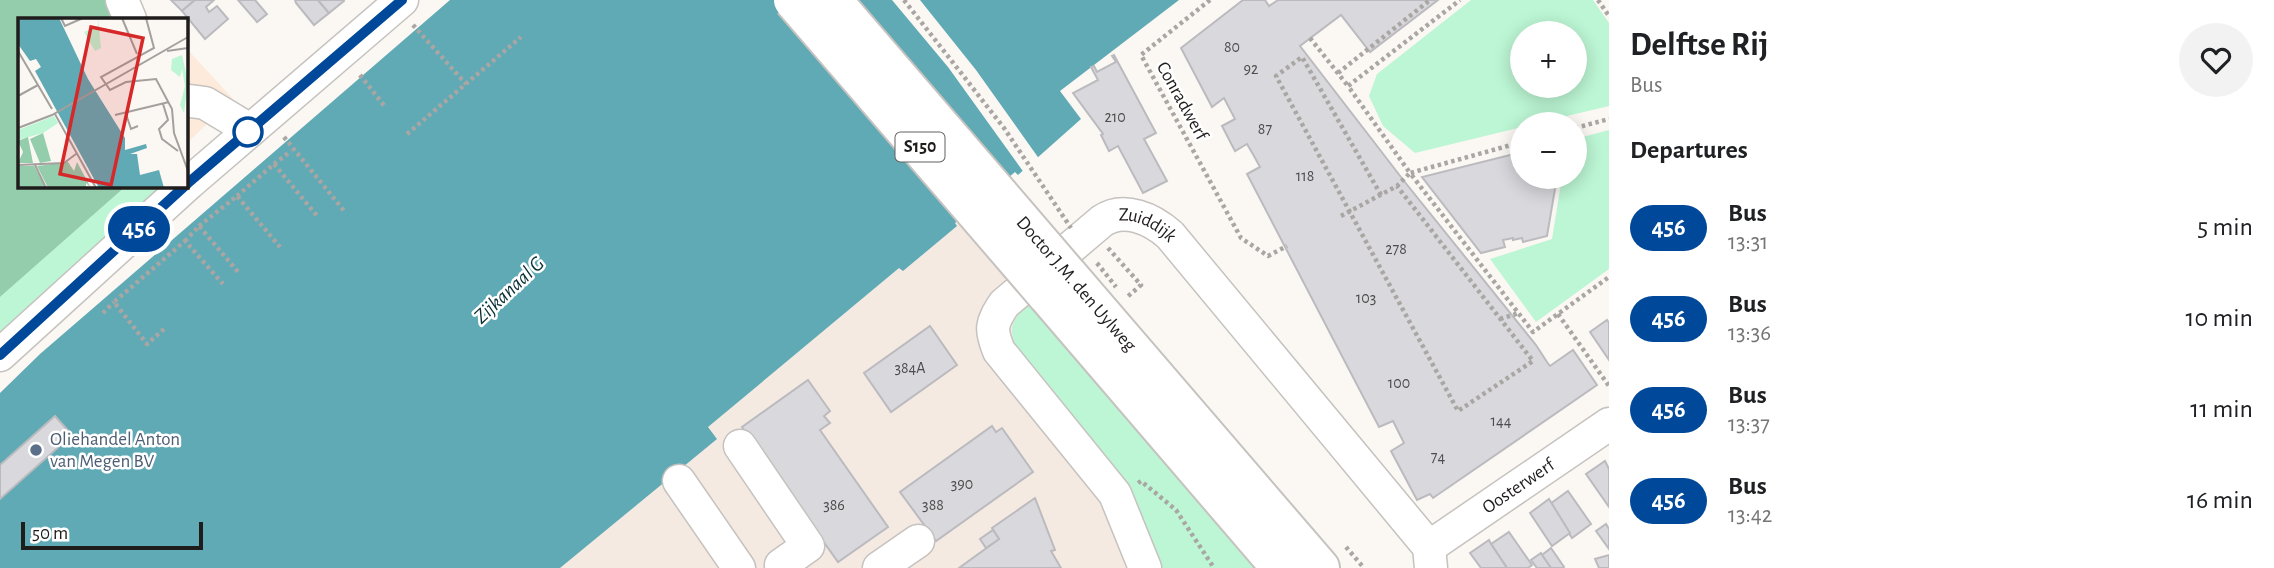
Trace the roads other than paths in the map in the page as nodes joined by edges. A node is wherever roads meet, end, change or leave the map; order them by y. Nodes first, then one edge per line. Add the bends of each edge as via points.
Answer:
1 (122, 0) edge
2 (793, 0) edge
3 (832, 0) edge
4 (399, 3) edge
5 (130, 18) edge
6 (187, 101) edge
7 (250, 130) junction
8 (187, 177) edge
9 (176, 187) edge
10 (1068, 275) junction
11 (0, 355) edge
12 (1609, 424) edge
13 (740, 446) dead end
14 (679, 481) dead end
15 (918, 541) dead end
16 (816, 557) edge
17 (1430, 558) edge
18 (776, 567) edge
19 (739, 568) edge
20 (879, 568) edge
21 (1145, 568) edge
22 (1282, 568) edge
23 (1320, 568) edge

1 - 5 street
2 - 10 main road, Doctor J.M. den Uylweg / S150, bridge
3 - 10 main road, Doctor J.M. den Uylweg / S150, bridge
4 - 7 street
6 - 7 street via 205,103
7 - 8 street
9 - 11 street
10 - 22 main road, Doctor J.M. den Uylweg / S150
10 - 23 main road, Doctor J.M. den Uylweg / S150
12 - 17 street, Oosterwerf
13 - 16 street
14 - 19 street
15 - 20 street
16 - 18 street
17 - 21 street, Zuiddijk via 1170,234 1157,223 1124,214 1102,221 1004,304 993,320 992,335 999,351 1115,494

